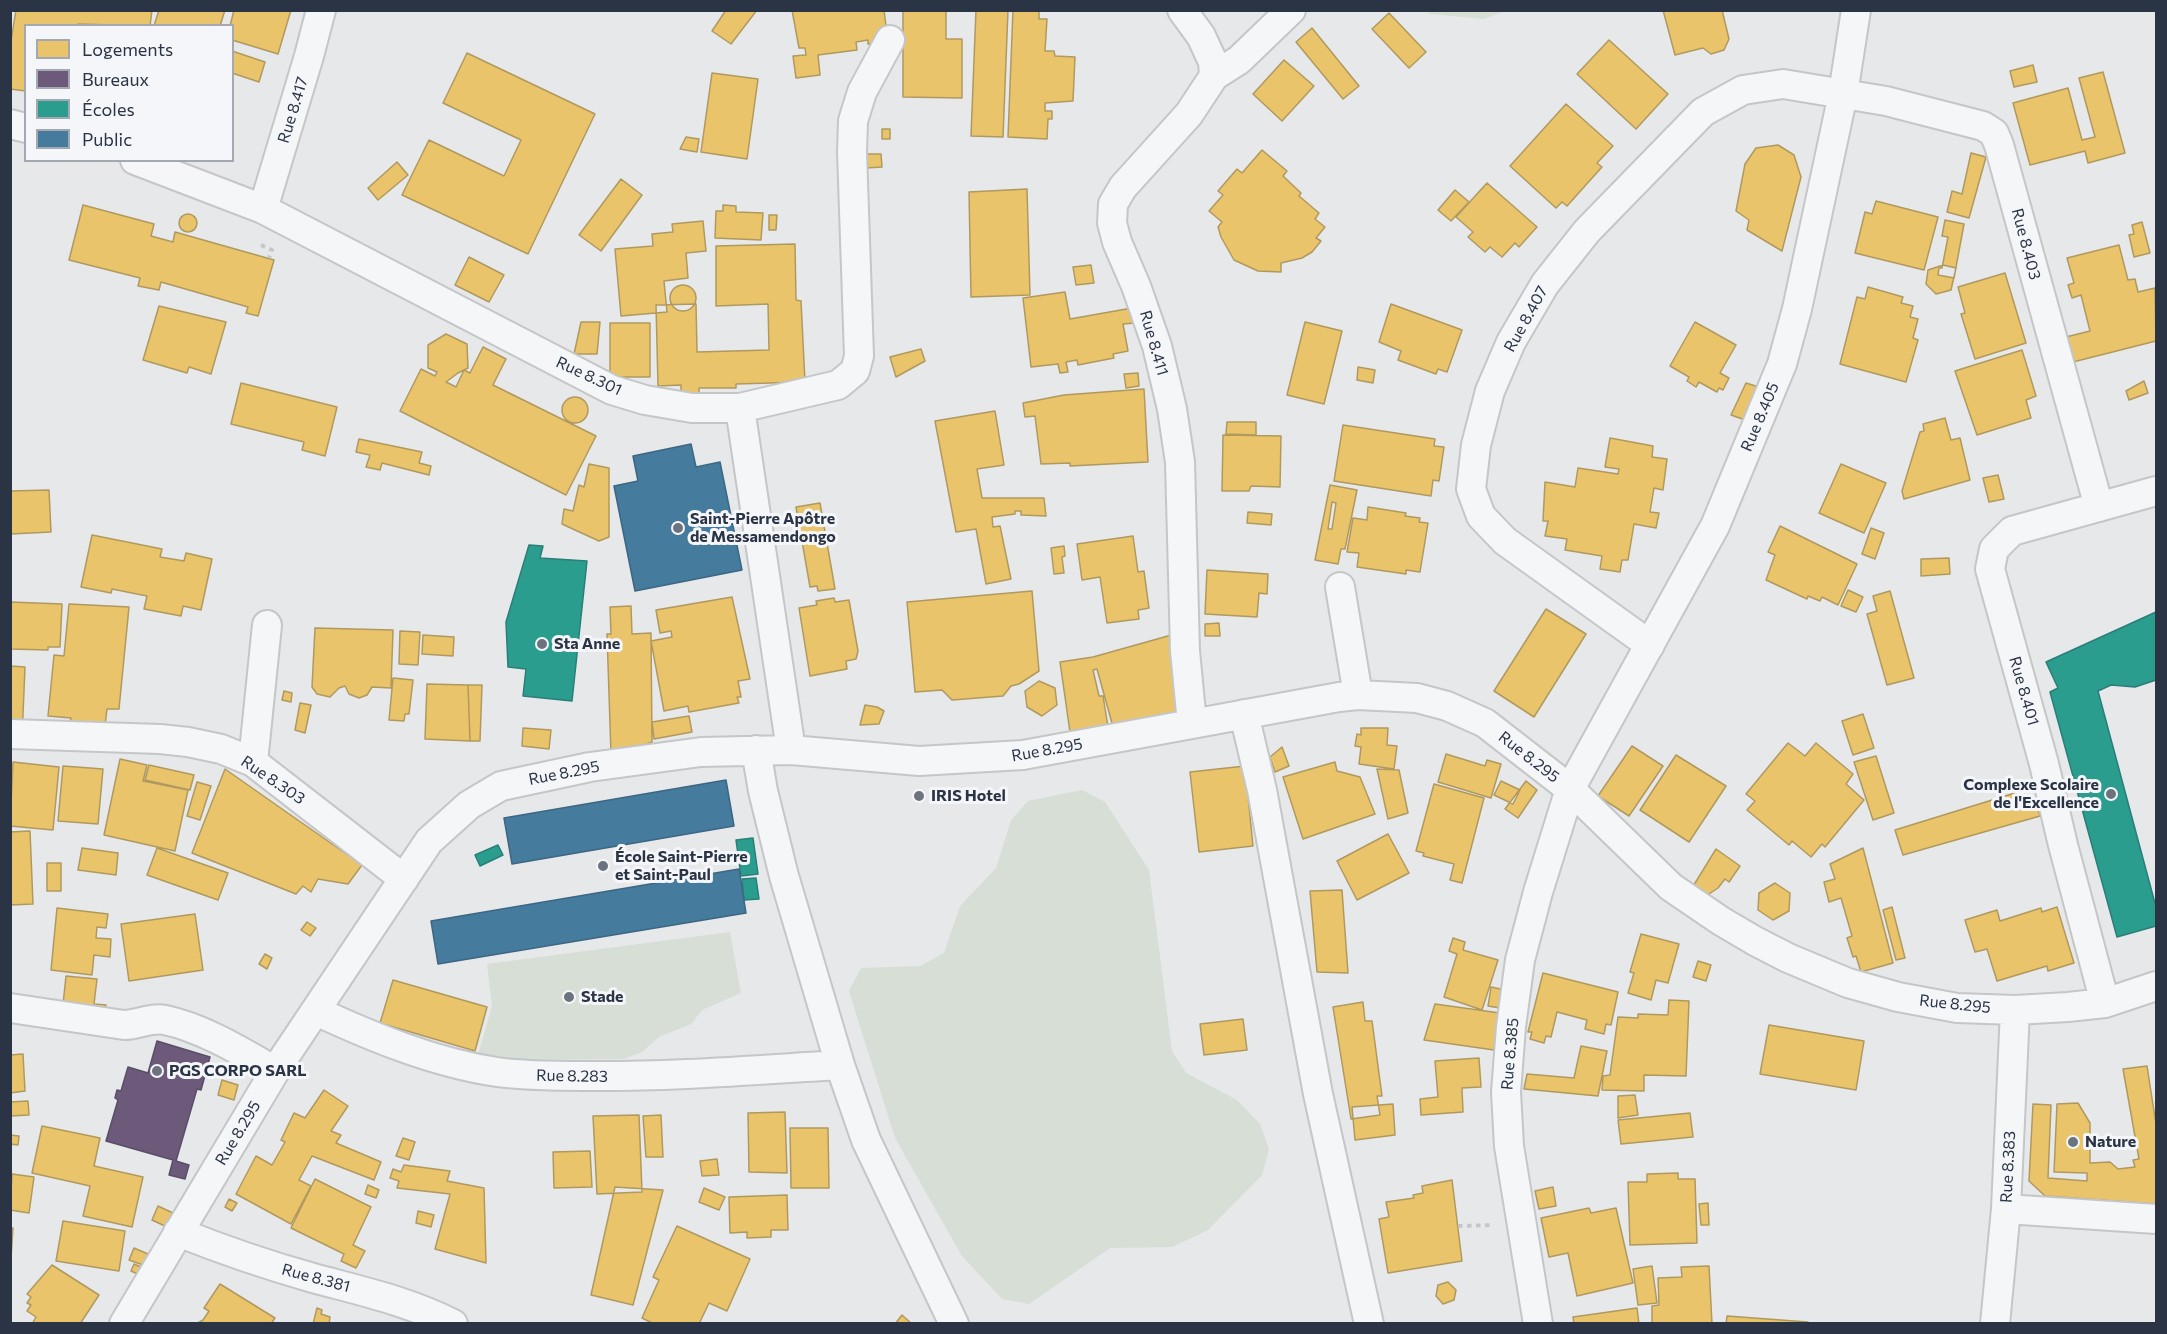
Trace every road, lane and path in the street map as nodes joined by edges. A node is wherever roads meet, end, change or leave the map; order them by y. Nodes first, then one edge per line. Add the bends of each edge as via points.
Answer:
1 (321, 10) edge
2 (1182, 10) edge
3 (1291, 10) edge
4 (1856, 10) edge
5 (890, 40) dead end
6 (1214, 76) junction
7 (1843, 94) junction
8 (140, 162) edge
9 (263, 209) junction
10 (261, 245) dead end
11 (269, 258) dead end
12 (740, 408) junction
13 (2157, 491) edge
14 (2098, 507) junction
15 (1340, 587) dead end
16 (267, 625) dead end
17 (1650, 645) junction
18 (1358, 695) junction
19 (1244, 714) junction
20 (1192, 723) junction
21 (10, 734) edge
22 (756, 750) junction
23 (791, 750) junction
24 (253, 762) junction
25 (1570, 789) junction
26 (404, 879) junction
27 (2157, 986) edge
28 (2105, 1003) junction
29 (10, 1008) edge
30 (2015, 1010) junction
31 (316, 1011) junction
32 (840, 1065) junction
33 (275, 1071) junction
34 (2006, 1209) junction
35 (2157, 1219) edge
36 (1495, 1225) dead end
37 (1458, 1226) dead end
38 (178, 1232) junction
39 (404, 1314) edge
40 (124, 1323) edge
41 (453, 1323) edge
42 (954, 1323) edge
43 (1370, 1323) edge
44 (1538, 1323) edge
45 (1995, 1323) edge

1 - 9 street, Rue 8.417
2 - 6 street via 1201,36 1213,62
3 - 6 street via 1239,60
4 - 7 street, Rue 8.405
5 - 12 street, Rue 8.301 via 862,92 853,121 859,356 855,371 838,386
6 - 20 street, Rue 8.411 via 1189,114 1123,187 1113,204 1112,223 1157,346 1172,409 1180,462 1185,651
7 - 14 street, Rue 8.403 via 1934,113 1983,126 1994,133
7 - 17 street, Rue 8.405 via 1782,364 1715,526
7 - 17 street, Rue 8.407 via 1783,84 1743,90 1703,112 1587,231 1545,284 1511,342 1490,391 1476,445 1471,489 1481,516 1505,541
8 - 9 street, Rue 8.301
9 - 12 street, Rue 8.301 via 612,390 692,408
10 - 11 path via 272,250
12 - 23 street
13 - 14 street, Rue 8.401
14 - 28 street, Rue 8.401 via 2012,531 1994,549 1990,569
15 - 18 street
16 - 24 street
17 - 25 street, Rue 8.405
18 - 19 street, Rue 8.295
18 - 25 street, Rue 8.295 via 1417,698 1447,705 1485,723
19 - 20 street, Rue 8.295
19 - 43 street via 1262,790 1318,1094
20 - 23 street, Rue 8.295 via 989,758 919,761
21 - 24 street, Rue 8.303 via 188,742 221,749
22 - 23 street, Rue 8.295
22 - 26 street, Rue 8.295 via 701,752 590,767 501,786 469,805 429,841
22 - 32 street via 784,876
24 - 26 street, Rue 8.303
25 - 30 street, Rue 8.295 via 1671,887 1721,921 1788,958 1848,983 1898,997 1957,1008
25 - 44 street, Rue 8.385 via 1520,960 1506,1092 1509,1146
26 - 31 street, Rue 8.295
27 - 28 street, Rue 8.295
28 - 30 street, Rue 8.295
29 - 33 street via 124,1025 165,1020 215,1037
30 - 34 street, Rue 8.383
31 - 32 street, Rue 8.283 via 444,1060 497,1072 618,1077
31 - 33 street, Rue 8.295
32 - 42 street via 866,1140
33 - 38 street, Rue 8.295
34 - 35 street
34 - 45 street, Rue 8.383
36 - 37 path
38 - 39 street, Rue 8.381
38 - 40 street, Rue 8.295
39 - 41 street, Rue 8.381

